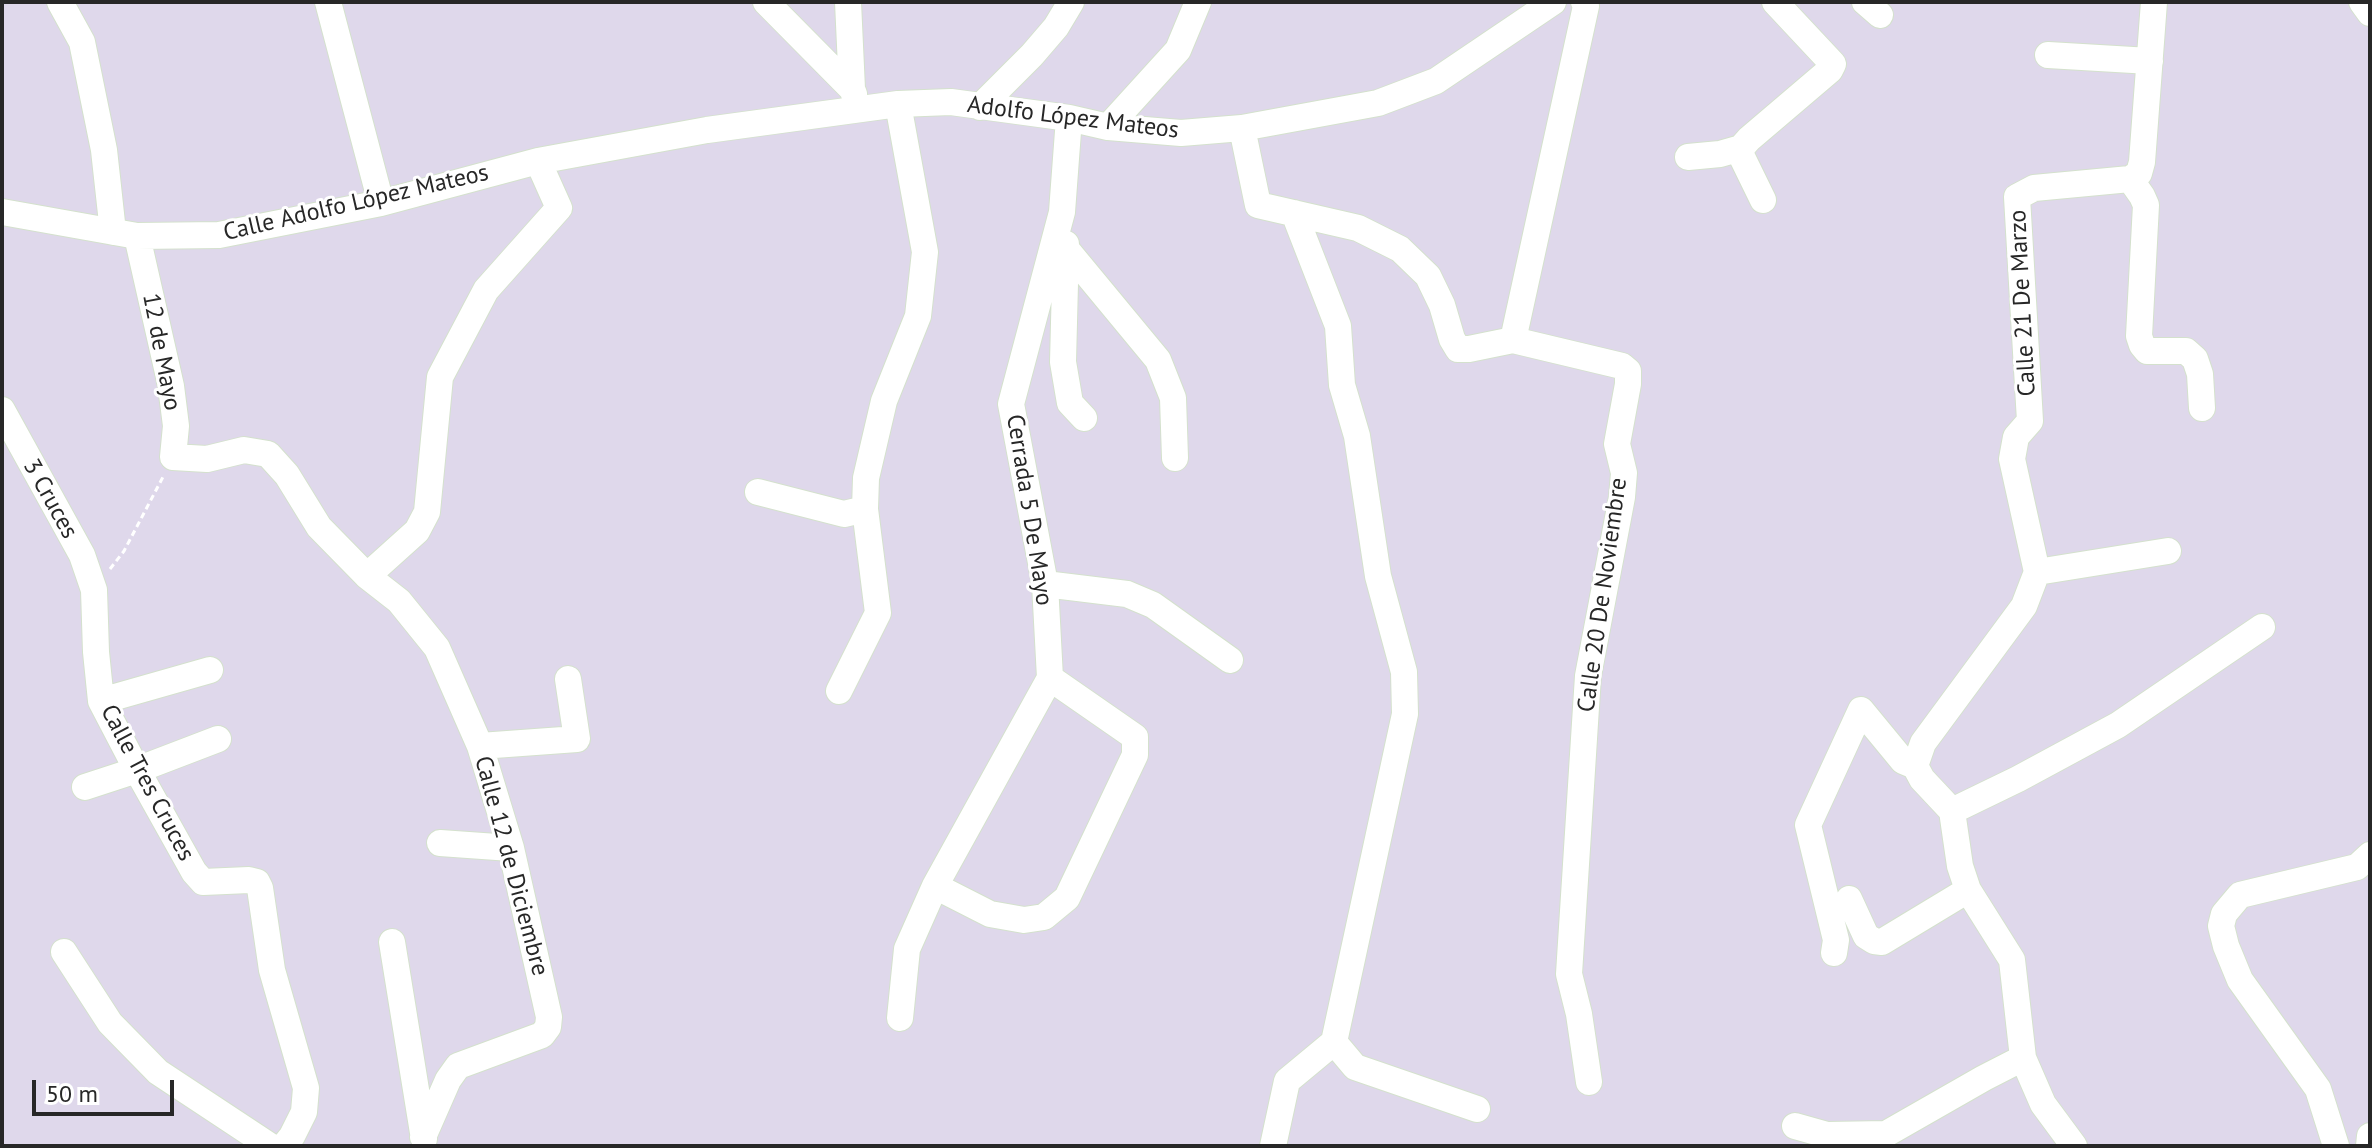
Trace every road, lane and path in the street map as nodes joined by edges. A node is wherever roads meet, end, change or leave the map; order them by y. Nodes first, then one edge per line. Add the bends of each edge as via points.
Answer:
1 (60, 2) edge
2 (328, 2) edge
3 (766, 2) edge
4 (848, 2) edge
5 (1071, 2) edge
6 (1198, 2) edge
7 (1553, 2) edge
8 (1584, 2) edge
9 (1775, 2) edge
10 (2154, 2) edge
11 (2362, 2) edge
12 (2370, 13) edge
13 (1056, 14) edge
14 (2048, 55) dead end
15 (2150, 61) junction
16 (856, 99) junction
17 (898, 104) junction
18 (980, 107) junction
19 (1069, 118) junction
20 (1108, 127) junction
21 (1242, 128) junction
22 (707, 130) joint
23 (1741, 148) junction
24 (1688, 157) dead end
25 (538, 161) junction
26 (2130, 179) junction
27 (1763, 200) dead end
28 (381, 203) junction
29 (2, 212) edge
30 (1062, 212) junction
31 (1294, 213) junction
32 (125, 234) junction
33 (1067, 250) junction
34 (1513, 340) junction
35 (2202, 408) dead end
36 (2, 410) edge
37 (1084, 418) dead end
38 (173, 457) junction
39 (1175, 458) dead end
40 (758, 492) dead end
41 (865, 509) junction
42 (2168, 551) dead end
43 (2037, 572) junction
44 (367, 576) junction
45 (1045, 584) junction
46 (94, 590) junction
47 (2262, 627) dead end
48 (1230, 660) dead end
49 (210, 670) dead end
50 (1050, 678) junction
51 (568, 679) dead end
52 (839, 691) dead end
53 (101, 701) junction
54 (218, 739) dead end
55 (480, 746) junction
56 (1915, 766) junction
57 (137, 770) junction
58 (85, 787) dead end
59 (1952, 811) junction
60 (440, 843) dead end
61 (511, 848) junction
62 (2370, 855) edge
63 (935, 886) junction
64 (1968, 890) junction
65 (1849, 899) dead end
66 (392, 942) dead end
67 (64, 952) dead end
68 (1834, 953) dead end
69 (900, 1018) dead end
70 (1334, 1042) junction
71 (2023, 1058) junction
72 (1589, 1082) dead end
73 (1477, 1109) dead end
74 (1795, 1126) dead end
75 (2370, 1136) edge
76 (424, 1142) edge
77 (270, 1146) edge
78 (284, 1146) edge
79 (1273, 1146) edge
80 (2074, 1146) edge
81 (2336, 1146) edge
82 (2369, 1146) edge

1 - 32 street, 12 de Mayo via 82,42
2 - 28 street
3 - 16 street
4 - 16 street
5 - 13 street
6 - 20 street via 1178,50
7 - 21 street, Adolfo López Mateos via 1436,81 1378,103
8 - 34 street
9 - 23 street via 1833,64
10 - 15 street
11 - 12 street
13 - 18 street via 1032,55
14 - 15 street
15 - 26 street via 2142,162
16 - 17 street, Adolfo López Mateos
16 - 22 street, Adolfo López Mateos
17 - 18 street, Adolfo López Mateos
17 - 41 street via 925,252 918,316 884,401 866,478
18 - 19 street, Adolfo López Mateos
19 - 20 street, Adolfo López Mateos
19 - 30 street, Cerrada 5 De Mayo
20 - 21 street, Adolfo López Mateos via 1181,133
21 - 31 street, Calle 20 De Noviembre via 1258,205
22 - 25 street, Calle Adolfo López Mateos
23 - 24 street
23 - 27 street
25 - 28 street, Calle Adolfo López Mateos
25 - 44 street via 559,208 486,290 440,377 427,512 417,531
26 - 35 street via 2146,205 2139,336 2147,351 2186,351 2195,359
26 - 43 street, Calle 21 De Marzo via 2034,188 2017,197 2030,421 2016,437 2012,459
28 - 32 street, Calle Adolfo López Mateos via 219,235
29 - 32 street, Calle Adolfo López Mateos
30 - 33 street
30 - 45 street, Cerrada 5 De Mayo via 1011,404
31 - 34 street, Calle 20 De Noviembre via 1358,228 1400,249 1428,276 1458,349
31 - 70 street via 1338,326 1342,385 1357,436 1378,576 1404,672 1405,714
32 - 38 street, 12 de Mayo via 171,386
33 - 37 street via 1063,362 1070,403
33 - 39 street via 1158,360 1173,398
34 - 72 street, Calle 20 De Noviembre via 1628,371 1617,444 1624,473 1622,497 1588,676 1569,974
36 - 46 street, 3 Cruces via 82,555
38 - 44 street, Calle 12 de Diciembre via 207,459 244,450 268,454 319,527
38 - 46 path via 124,551
40 - 41 street via 844,514
41 - 52 street via 878,613
42 - 43 street
43 - 56 street via 2024,606 1923,743
44 - 55 street, Calle 12 de Diciembre via 399,601 437,648
45 - 48 street via 1127,594 1153,605
45 - 50 street, Cerrada 5 De Mayo
46 - 53 street, Calle Tres Cruces
47 - 59 street via 2118,725
49 - 53 street
50 - 63 street
50 - 63 street via 1135,737 1135,755 1067,898 1044,917 1024,920 990,914
51 - 55 street via 577,739
53 - 57 street, Calle Tres Cruces
54 - 57 street
55 - 61 street, Calle 12 de Diciembre
56 - 59 street
56 - 68 street via 1903,761 1861,710 1808,825 1836,940
57 - 58 street
57 - 78 street, Calle Tres Cruces via 203,882 249,880 260,888 272,970 306,1088 304,1112
59 - 64 street
60 - 61 street, Calle 12 de Diciembre
61 - 76 street, Calle 12 de Diciembre via 548,1027 542,1035 458,1066
62 - 81 street via 2357,867 2240,895 2221,926 2240,980 2318,1089
63 - 69 street via 907,949
64 - 65 street via 1882,942 1866,936
64 - 71 street via 2012,960
66 - 76 street
67 - 77 street via 110,1023 158,1072
70 - 73 street via 1355,1067
70 - 79 street via 1287,1081
71 - 74 street via 1886,1134 1827,1135
71 - 80 street via 2043,1104
75 - 82 street

